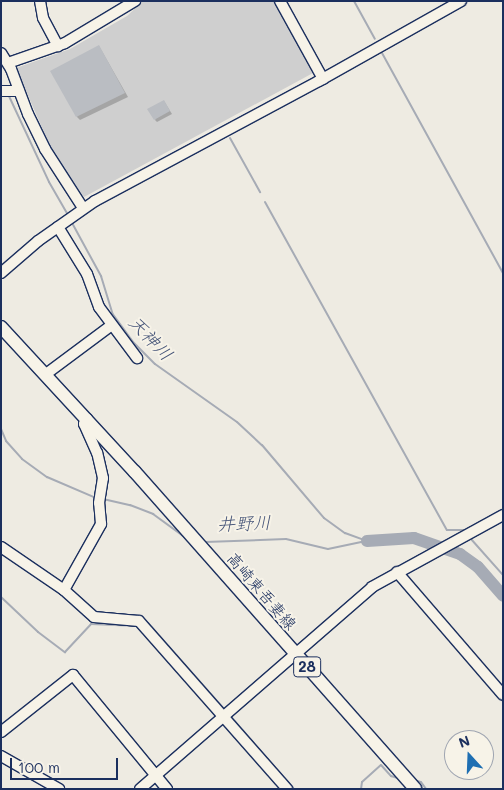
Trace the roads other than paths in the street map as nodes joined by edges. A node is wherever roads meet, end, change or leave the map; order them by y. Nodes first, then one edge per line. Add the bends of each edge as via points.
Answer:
1 (40, 1) edge
2 (134, 1) edge
3 (280, 1) edge
4 (461, 1) edge
5 (58, 46) junction
6 (1, 53) edge
7 (8, 63) junction
8 (323, 78) junction
9 (11, 91) edge
10 (81, 210) junction
11 (59, 225) junction
12 (1, 273) edge
13 (112, 325) junction
14 (1, 327) edge
15 (137, 358) dead end
16 (46, 374) junction
17 (87, 419) junction
18 (503, 515) edge
19 (1, 547) edge
20 (397, 572) junction
21 (64, 590) junction
22 (296, 654) junction
23 (503, 695) edge
24 (224, 717) junction
25 (1, 732) edge
26 (1, 756) edge
27 (156, 776) junction
28 (59, 789) edge
29 (140, 789) edge
30 (167, 789) edge
31 (287, 789) edge
32 (415, 789) edge

1 - 5 street via 43,18
2 - 5 street via 77,38
3 - 8 street
4 - 8 street
5 - 7 street
6 - 7 street
7 - 9 street
8 - 10 street
9 - 10 street
10 - 11 street
11 - 12 street
11 - 13 street via 87,274 99,307
13 - 15 street
13 - 16 street
14 - 16 main road, 高崎東吾妻線 / 28
16 - 17 main road, 高崎東吾妻線 / 28
17 - 21 street via 84,424 101,468 101,524
17 - 22 main road, 高崎東吾妻線 / 28
18 - 20 street
19 - 21 street
20 - 22 street via 366,592
20 - 23 street
21 - 24 street via 94,617 139,621
22 - 24 street
22 - 32 main road, 高崎東吾妻線 / 28
24 - 27 street
24 - 31 street
25 - 27 street via 73,674
26 - 28 street
27 - 29 street
27 - 30 street

